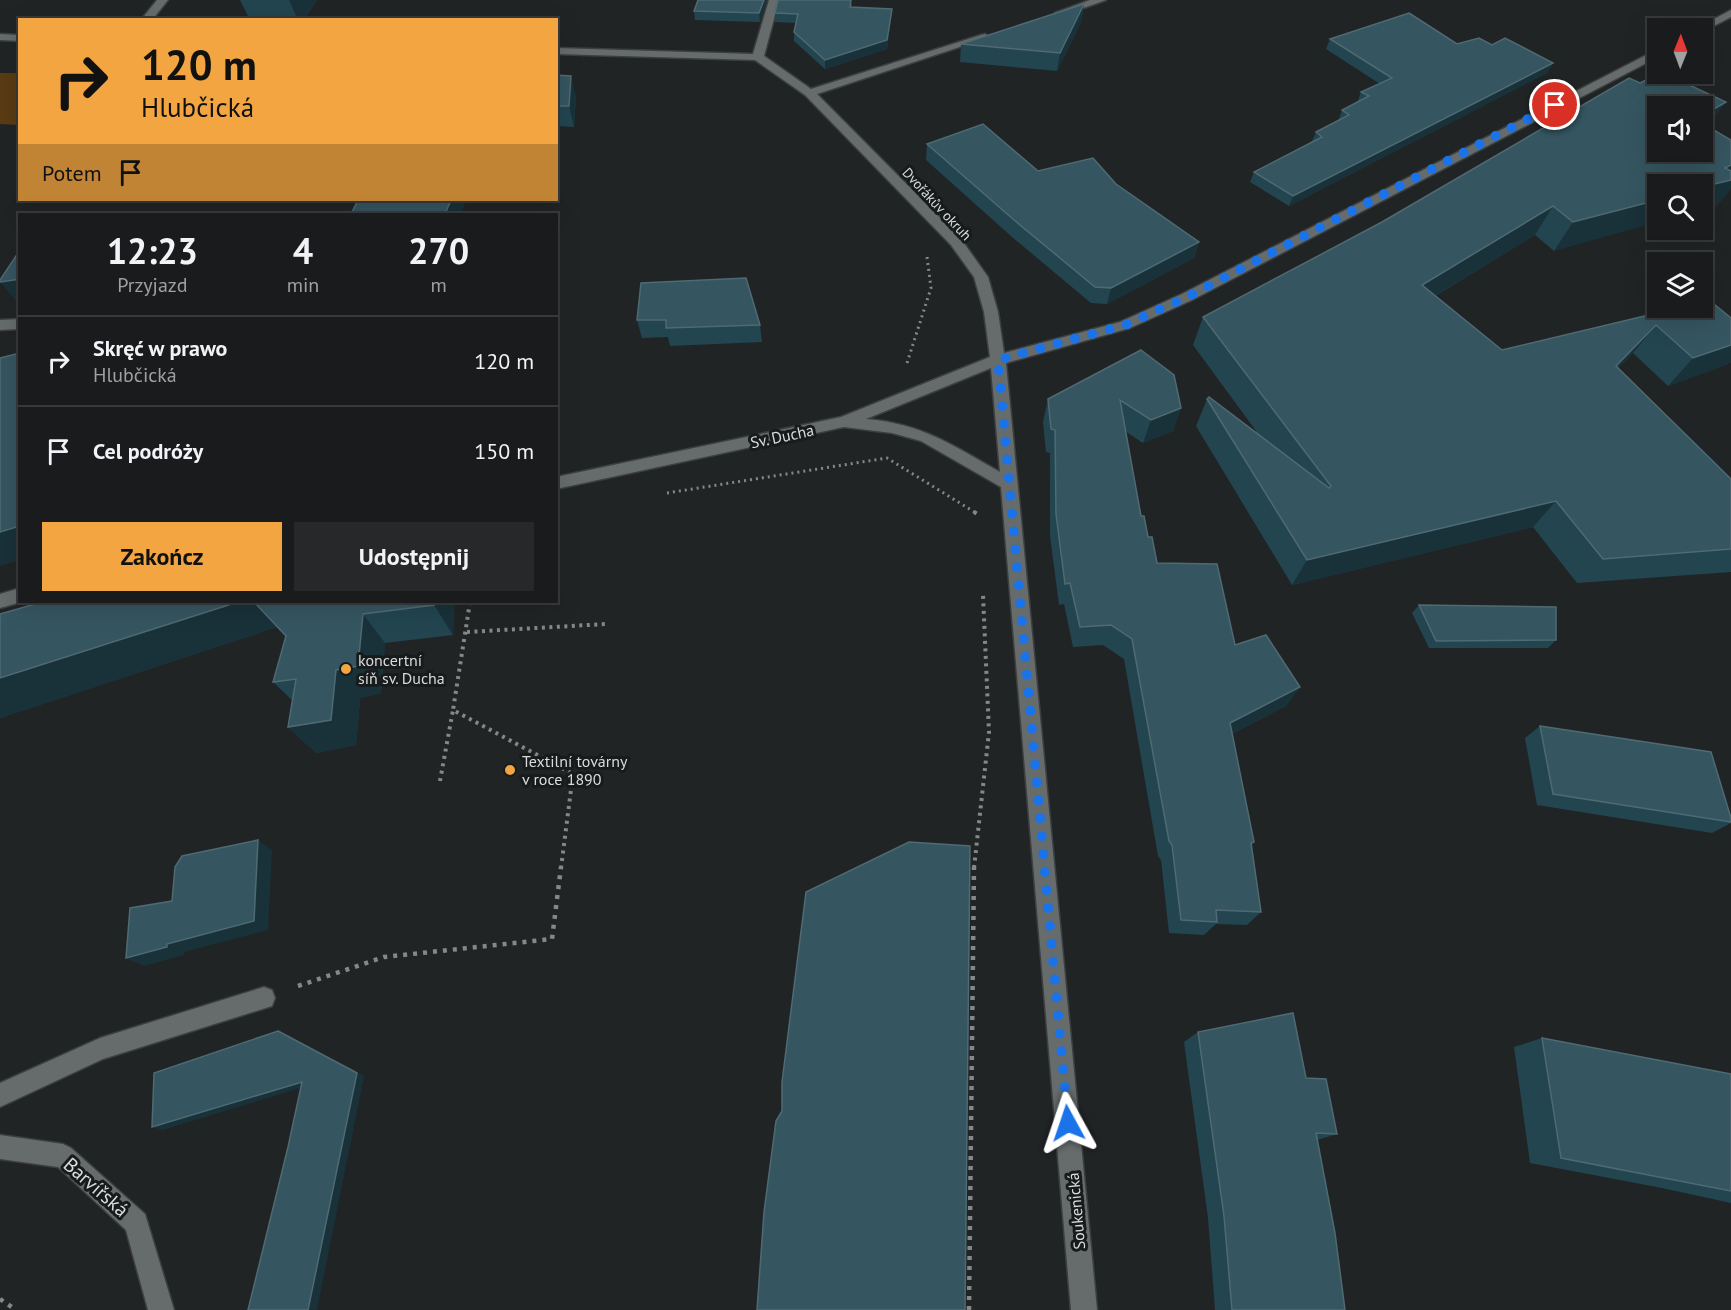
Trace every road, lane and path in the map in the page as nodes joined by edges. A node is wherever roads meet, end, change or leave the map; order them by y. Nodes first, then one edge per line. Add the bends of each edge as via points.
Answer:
1 (163, 0) edge
2 (774, 0) edge
3 (1101, 0) edge
4 (1731, 14) edge
5 (148, 18) edge
6 (1045, 18) edge
7 (1713, 23) edge
8 (1000, 32) edge
9 (0, 37) edge
10 (18, 38) edge
11 (558, 51) edge
12 (758, 57) junction
13 (1647, 58) edge
14 (809, 93) junction
15 (921, 251) dead end
16 (18, 324) edge
17 (0, 325) edge
18 (998, 360) junction
19 (904, 372) dead end
20 (844, 422) junction
21 (558, 483) edge
22 (1009, 484) junction
23 (656, 495) dead end
24 (980, 526) dead end
25 (982, 583) dead end
26 (18, 596) edge
27 (0, 600) edge
28 (470, 603) edge
29 (606, 624) dead end
30 (467, 632) junction
31 (453, 710) junction
32 (440, 781) dead end
33 (264, 998) joint
34 (0, 1095) edge
35 (0, 1146) edge
36 (0, 1299) edge
37 (16, 1310) edge
38 (161, 1310) edge
39 (969, 1310) edge
40 (1084, 1310) edge

1 - 5 street
2 - 12 street
3 - 6 street
4 - 7 street
8 - 14 street
9 - 10 street
11 - 12 street
12 - 14 street, Dvořákův okruh
13 - 18 street, Sv. Ducha via 1187,297 1125,325
14 - 18 street, Dvořákův okruh via 956,242 981,278
15 - 19 path via 927,257 931,288
16 - 17 street
18 - 20 street, Sv. Ducha
18 - 22 street, Soukenická
20 - 21 street, Sv. Ducha
20 - 22 street via 892,427 926,437
22 - 40 street, Soukenická
23 - 24 path via 887,458 979,515
25 - 39 path via 989,732 974,857
26 - 27 street
28 - 30 path
29 - 30 path
30 - 31 path
31 - 32 path
31 - 33 path via 573,774 552,939 384,957
33 - 34 street via 100,1049
35 - 38 street, Barvířská via 63,1156 136,1223
36 - 37 path

